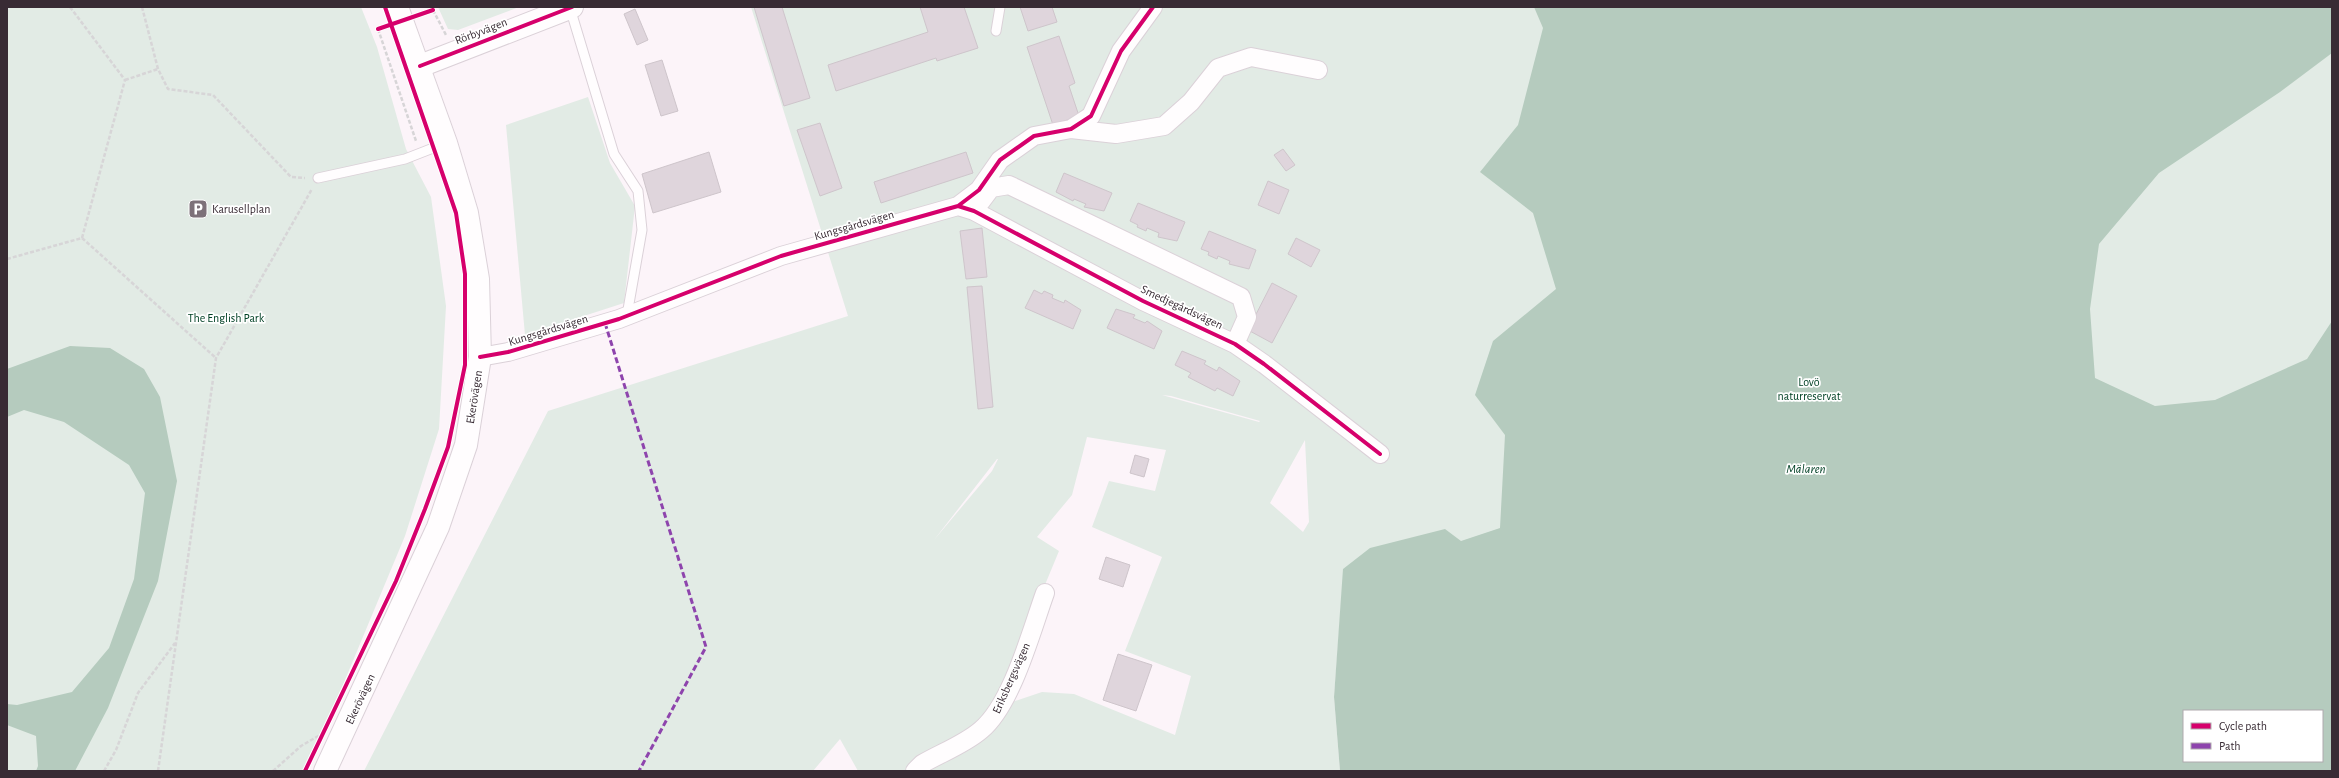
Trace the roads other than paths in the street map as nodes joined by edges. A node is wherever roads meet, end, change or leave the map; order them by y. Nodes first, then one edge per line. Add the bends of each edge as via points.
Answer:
1 (571, 7) edge
2 (1000, 7) edge
3 (1153, 7) edge
4 (400, 14) edge
5 (996, 31) dead end
6 (420, 66) junction
7 (1318, 70) dead end
8 (1072, 129) junction
9 (446, 143) junction
10 (318, 178) road end
11 (966, 208) junction
12 (627, 315) junction
13 (1235, 344) junction
14 (480, 357) junction
15 (1380, 454) dead end
16 (1045, 593) dead end
17 (325, 771) edge
18 (915, 771) edge

1 - 6 main road, Rörbyvägen
1 - 12 lane via 614,154 638,191 642,230
2 - 5 lane
3 - 8 street, Kungsgårdsvägen via 1121,51 1091,116
4 - 6 main road, Ekerövägen
6 - 9 main road, Ekerövägen
7 - 8 street via 1251,57 1218,68 1191,102 1164,126 1116,134
8 - 11 street, Kungsgårdsvägen via 1034,136 1000,160
9 - 10 lane via 405,159
9 - 14 main road, Ekerövägen via 467,213 478,279
11 - 12 street, Kungsgårdsvägen via 782,256
11 - 13 street, Smedjegårdsvägen via 1143,301
11 - 13 street via 991,188 1009,186 1241,297 1247,317
12 - 14 street, Kungsgårdsvägen via 508,352
13 - 15 street, Smedjegårdsvägen
14 - 17 main road, Ekerövägen via 466,445 438,527
16 - 18 street, Eriksbergsvägen via 1014,678 997,714 980,731 922,764

